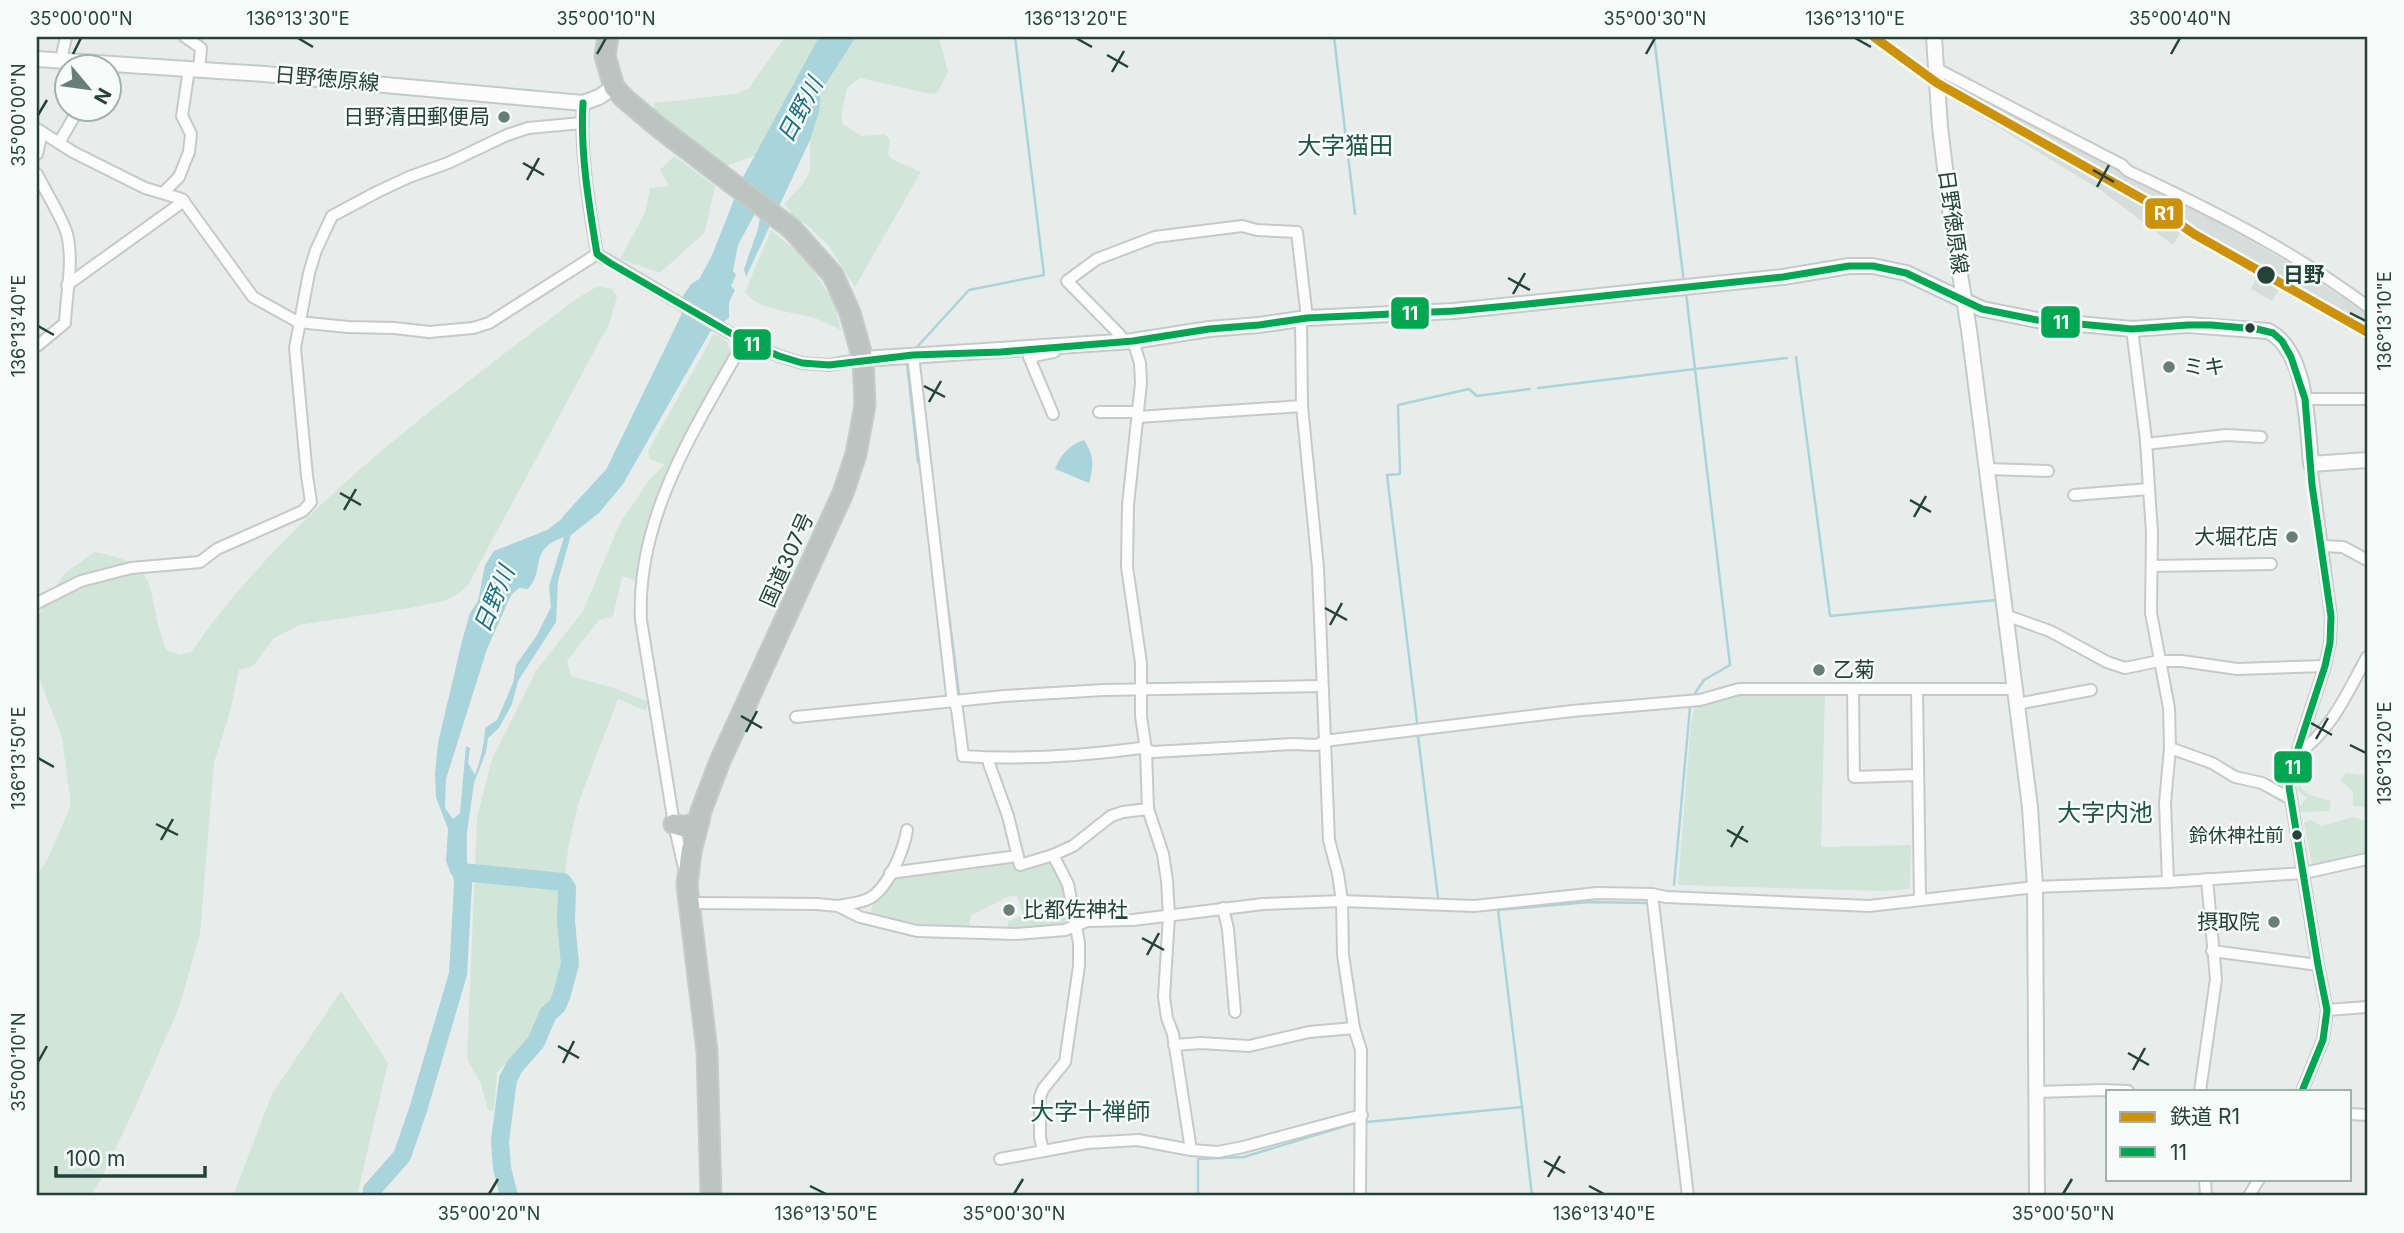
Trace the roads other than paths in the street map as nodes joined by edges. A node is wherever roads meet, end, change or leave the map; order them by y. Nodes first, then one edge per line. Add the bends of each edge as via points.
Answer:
1 (185, 37) edge
2 (608, 37) edge
3 (1934, 37) edge
4 (122, 66) edge
5 (194, 69) junction
6 (1937, 69) junction
7 (614, 87) junction
8 (583, 103) junction
9 (71, 122) edge
10 (582, 123) junction
11 (39, 130) edge
12 (59, 143) junction
13 (37, 153) edge
14 (37, 174) edge
15 (163, 193) junction
16 (184, 201) junction
17 (597, 254) junction
18 (67, 285) junction
19 (1964, 301) junction
20 (2367, 306) edge
21 (1304, 318) junction
22 (298, 322) junction
23 (2132, 329) junction
24 (744, 341) junction
25 (1128, 342) junction
26 (37, 346) edge
27 (1055, 347) junction
28 (914, 355) junction
29 (863, 359) junction
30 (2305, 399) junction
31 (2367, 399) edge
32 (1302, 406) junction
33 (1099, 412) dead end
34 (1053, 414) dead end
35 (1138, 414) junction
36 (2261, 436) dead end
37 (2146, 444) junction
38 (2367, 460) edge
39 (2311, 464) junction
40 (1987, 469) junction
41 (2048, 471) dead end
42 (2149, 489) junction
43 (2074, 495) dead end
44 (2322, 546) junction
45 (2367, 560) edge
46 (2271, 564) dead end
47 (2152, 566) junction
48 (37, 603) edge
49 (2006, 615) junction
50 (2367, 657) edge
51 (2159, 661) junction
52 (2325, 666) junction
53 (1322, 686) junction
54 (1853, 689) junction
55 (1917, 689) junction
56 (1140, 690) junction
57 (2091, 690) dead end
58 (2016, 696) junction
59 (955, 702) junction
60 (796, 717) dead end
61 (1324, 741) junction
62 (2170, 748) junction
63 (1146, 750) junction
64 (2296, 755) junction
65 (987, 758) junction
66 (1918, 775) junction
67 (2291, 799) junction
68 (1148, 809) junction
69 (699, 821) junction
70 (674, 824) junction
71 (906, 830) dead end
72 (1054, 855) junction
73 (1017, 856) junction
74 (2367, 859) edge
75 (890, 873) junction
76 (2304, 873) junction
77 (2207, 879) junction
78 (2168, 882) junction
79 (2035, 887) junction
80 (688, 894) junction
81 (1652, 894) junction
82 (1920, 899) junction
83 (1342, 901) junction
84 (838, 906) junction
85 (1223, 908) junction
86 (1169, 916) junction
87 (1076, 925) junction
88 (2213, 951) junction
89 (2318, 965) junction
90 (2367, 1007) edge
91 (2327, 1010) junction
92 (1235, 1012) dead end
93 (1354, 1028) junction
94 (1174, 1045) junction
95 (2106, 1090) edge
96 (2200, 1090) edge
97 (2302, 1090) edge
98 (2037, 1092) junction
99 (1362, 1115) junction
100 (1191, 1150) junction
101 (1043, 1151) junction
102 (1000, 1159) dead end
103 (2258, 1180) edge
104 (710, 1196) edge
105 (1360, 1196) edge
106 (1688, 1196) edge
107 (2037, 1196) edge
108 (2249, 1196) edge

1 - 5 street via 201,48
2 - 7 highway via 605,56
3 - 6 main road, 日野徳原線
4 - 5 main road, 日野徳原線
5 - 8 main road, 日野徳原線
5 - 15 street via 182,116 191,134 190,152 179,177
6 - 19 main road, 日野徳原線 via 1949,205
6 - 20 street via 2283,249
7 - 8 main road
7 - 29 highway, 国道307号 via 629,104 792,229 833,275
8 - 10 street
9 - 12 street
10 - 17 street
10 - 22 street via 528,128 507,135 377,191 332,216 316,250
11 - 12 street
11 - 13 street
12 - 15 street
14 - 18 street via 66,234
15 - 16 street
16 - 18 street
16 - 22 street via 253,297
17 - 22 street via 489,323 473,328 429,332
17 - 24 street
18 - 26 street via 65,323
19 - 21 main road, 日野徳原線 via 1906,273 1849,266 1454,311
19 - 23 main road via 2037,320
19 - 40 main road
21 - 25 main road, 日野徳原線
21 - 25 street via 1297,232 1242,226 1197,231 1156,237 1097,258 1068,281
21 - 32 street
22 - 48 street via 295,348 311,502 303,511 217,549 200,562 131,568 81,581
23 - 30 main road via 2188,325 2268,331 2291,357
23 - 37 street
24 - 29 street via 802,362 829,365
24 - 70 street via 681,456 655,518 644,566 641,620
25 - 27 main road, 日野徳原線
25 - 35 street via 1140,363
27 - 28 main road, 日野徳原線
27 - 34 street via 1054,352 1029,357
28 - 29 main road, 日野徳原線
28 - 59 street
29 - 69 highway, 国道307号 via 865,405 856,454 720,761
30 - 31 street
30 - 39 main road
32 - 35 street
32 - 53 street via 1318,558
33 - 35 street
35 - 56 street via 1127,567 1141,663
36 - 37 street
37 - 42 street
38 - 39 main road
39 - 44 street
40 - 41 street
40 - 49 main road
42 - 43 street
42 - 47 street
44 - 45 street via 2343,547
44 - 52 street via 2331,616
46 - 47 street
47 - 51 street via 2151,613
49 - 51 street via 2125,668
49 - 58 main road
50 - 64 street via 2330,722
51 - 52 street via 2237,669
51 - 62 street via 2169,708
52 - 64 street
53 - 56 street
53 - 61 street
54 - 55 street
54 - 61 street via 1739,689 1700,700
54 - 66 street via 1854,777
55 - 58 street
55 - 66 street
56 - 59 street
56 - 63 street
57 - 58 street
58 - 79 main road via 2031,807
59 - 60 street
59 - 65 street via 963,756
61 - 63 street via 1317,745
61 - 83 street via 1329,840
62 - 67 street
62 - 78 street via 2165,803
63 - 65 street
63 - 68 street
64 - 67 street
65 - 73 street via 1009,816
66 - 82 street
67 - 76 street
68 - 72 street via 1111,817
68 - 86 street via 1163,854
69 - 70 highway via 684,827
69 - 80 highway, 国道307号
70 - 80 street
71 - 75 street via 905,843
72 - 73 street via 1020,865
72 - 87 street via 1068,884
73 - 75 street
74 - 76 street
75 - 84 street via 870,898
76 - 77 street
76 - 89 street
77 - 78 street
77 - 88 street
78 - 79 street
79 - 82 street
79 - 98 main road
80 - 84 street
80 - 104 highway, 国道307号 via 707,1051
81 - 82 street via 1869,906
81 - 83 street via 1597,893 1474,906
81 - 106 street
83 - 85 street
83 - 93 street via 1343,955
84 - 87 street via 860,917 917,931 1026,933
85 - 86 street
85 - 92 street
86 - 87 street via 1087,920
86 - 94 street via 1164,997
87 - 101 street via 1079,966 1068,1052 1040,1097
88 - 89 street
88 - 96 street via 2216,979
89 - 91 street
90 - 91 street
91 - 97 street via 2323,1040
93 - 94 street via 1309,1032 1249,1046
93 - 99 street via 1361,1050
94 - 100 street
95 - 98 street
98 - 107 main road
99 - 100 street via 1243,1147 1218,1152
99 - 105 street
100 - 101 street via 1138,1140
101 - 102 street
103 - 108 street

